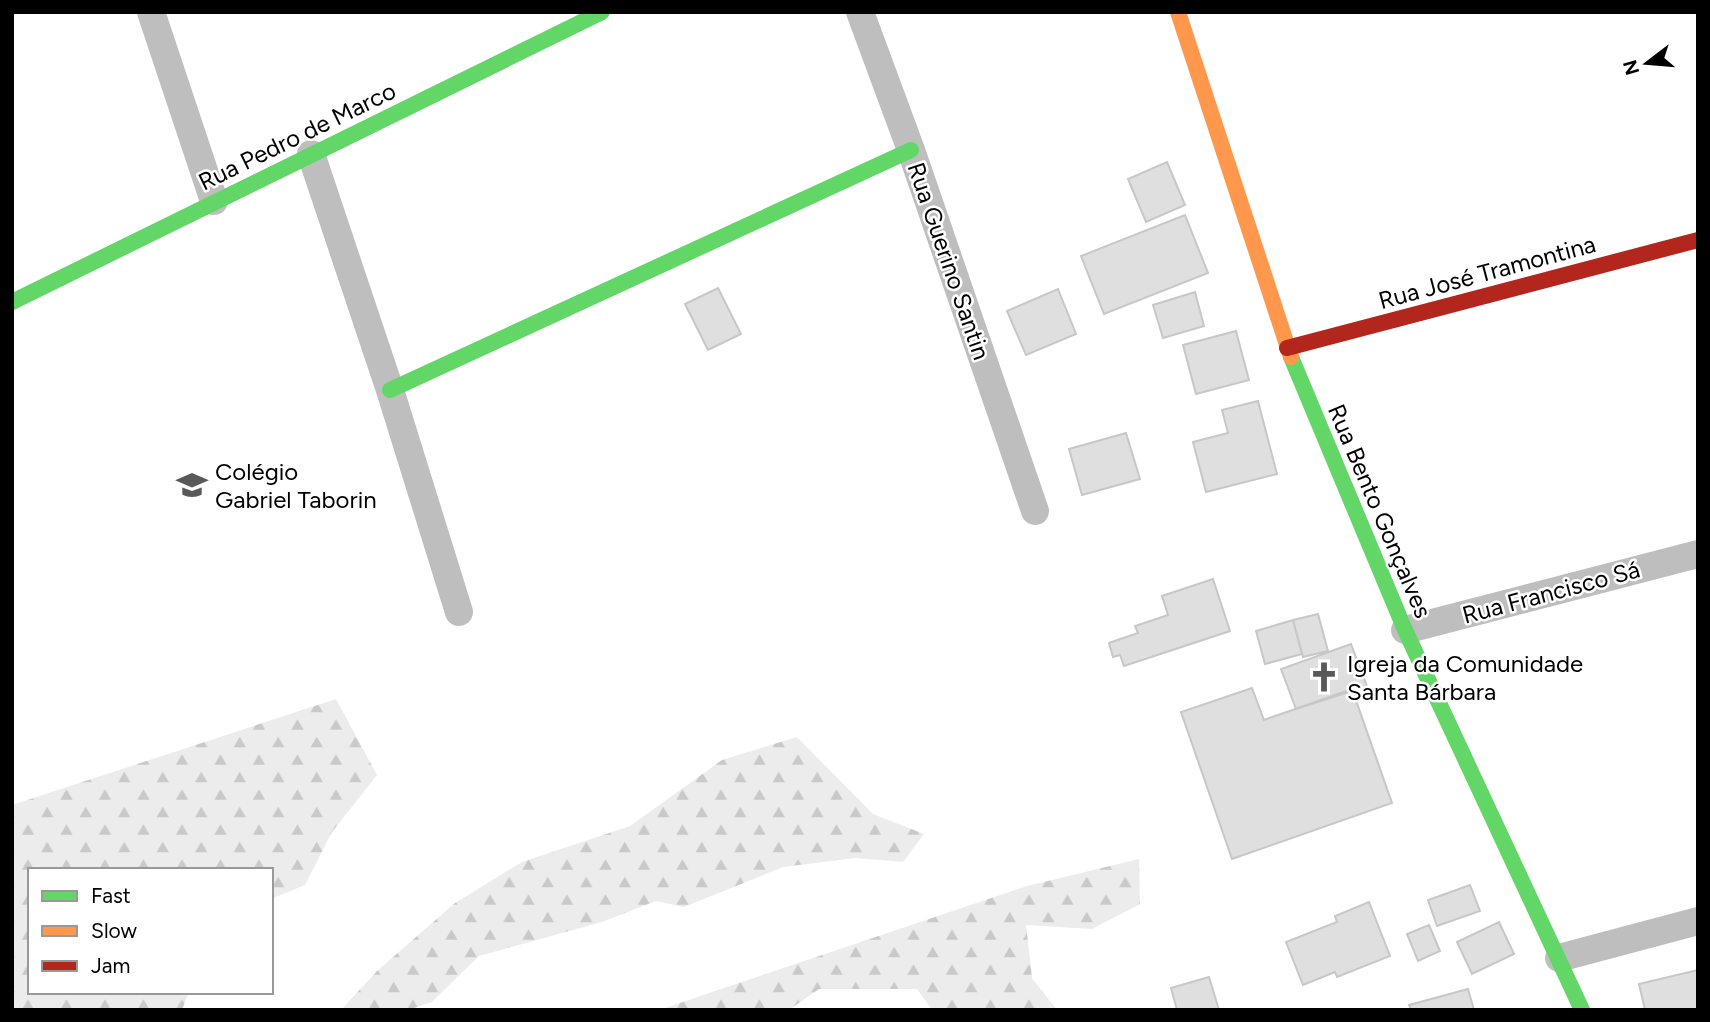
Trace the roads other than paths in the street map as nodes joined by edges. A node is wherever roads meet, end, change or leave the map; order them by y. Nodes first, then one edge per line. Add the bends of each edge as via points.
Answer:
1 (151, 12) edge
2 (602, 12) edge
3 (860, 12) edge
4 (1178, 12) edge
5 (911, 150) junction
6 (311, 154) junction
7 (214, 201) junction
8 (1698, 240) edge
9 (12, 302) edge
10 (1287, 348) junction
11 (390, 390) junction
12 (1035, 511) dead end
13 (1698, 554) edge
14 (459, 612) dead end
15 (1405, 630) junction
16 (1698, 920) edge
17 (1559, 958) junction
18 (1582, 1010) edge

1 - 7 street
2 - 6 street, Rua Pedro de Marco
3 - 5 street, Rua Guerino Santin
4 - 10 street, Rua Bento Gonçalves
5 - 11 street
5 - 12 street, Rua Guerino Santin
6 - 7 street, Rua Pedro de Marco
6 - 11 street
7 - 9 street, Rua Pedro de Marco
8 - 10 street, Rua José Tramontina
10 - 15 street, Rua Bento Gonçalves
11 - 14 street
13 - 15 street, Rua Francisco Sá
15 - 17 street, Rua Bento Gonçalves
16 - 17 street
17 - 18 street, Rua Bento Gonçalves

